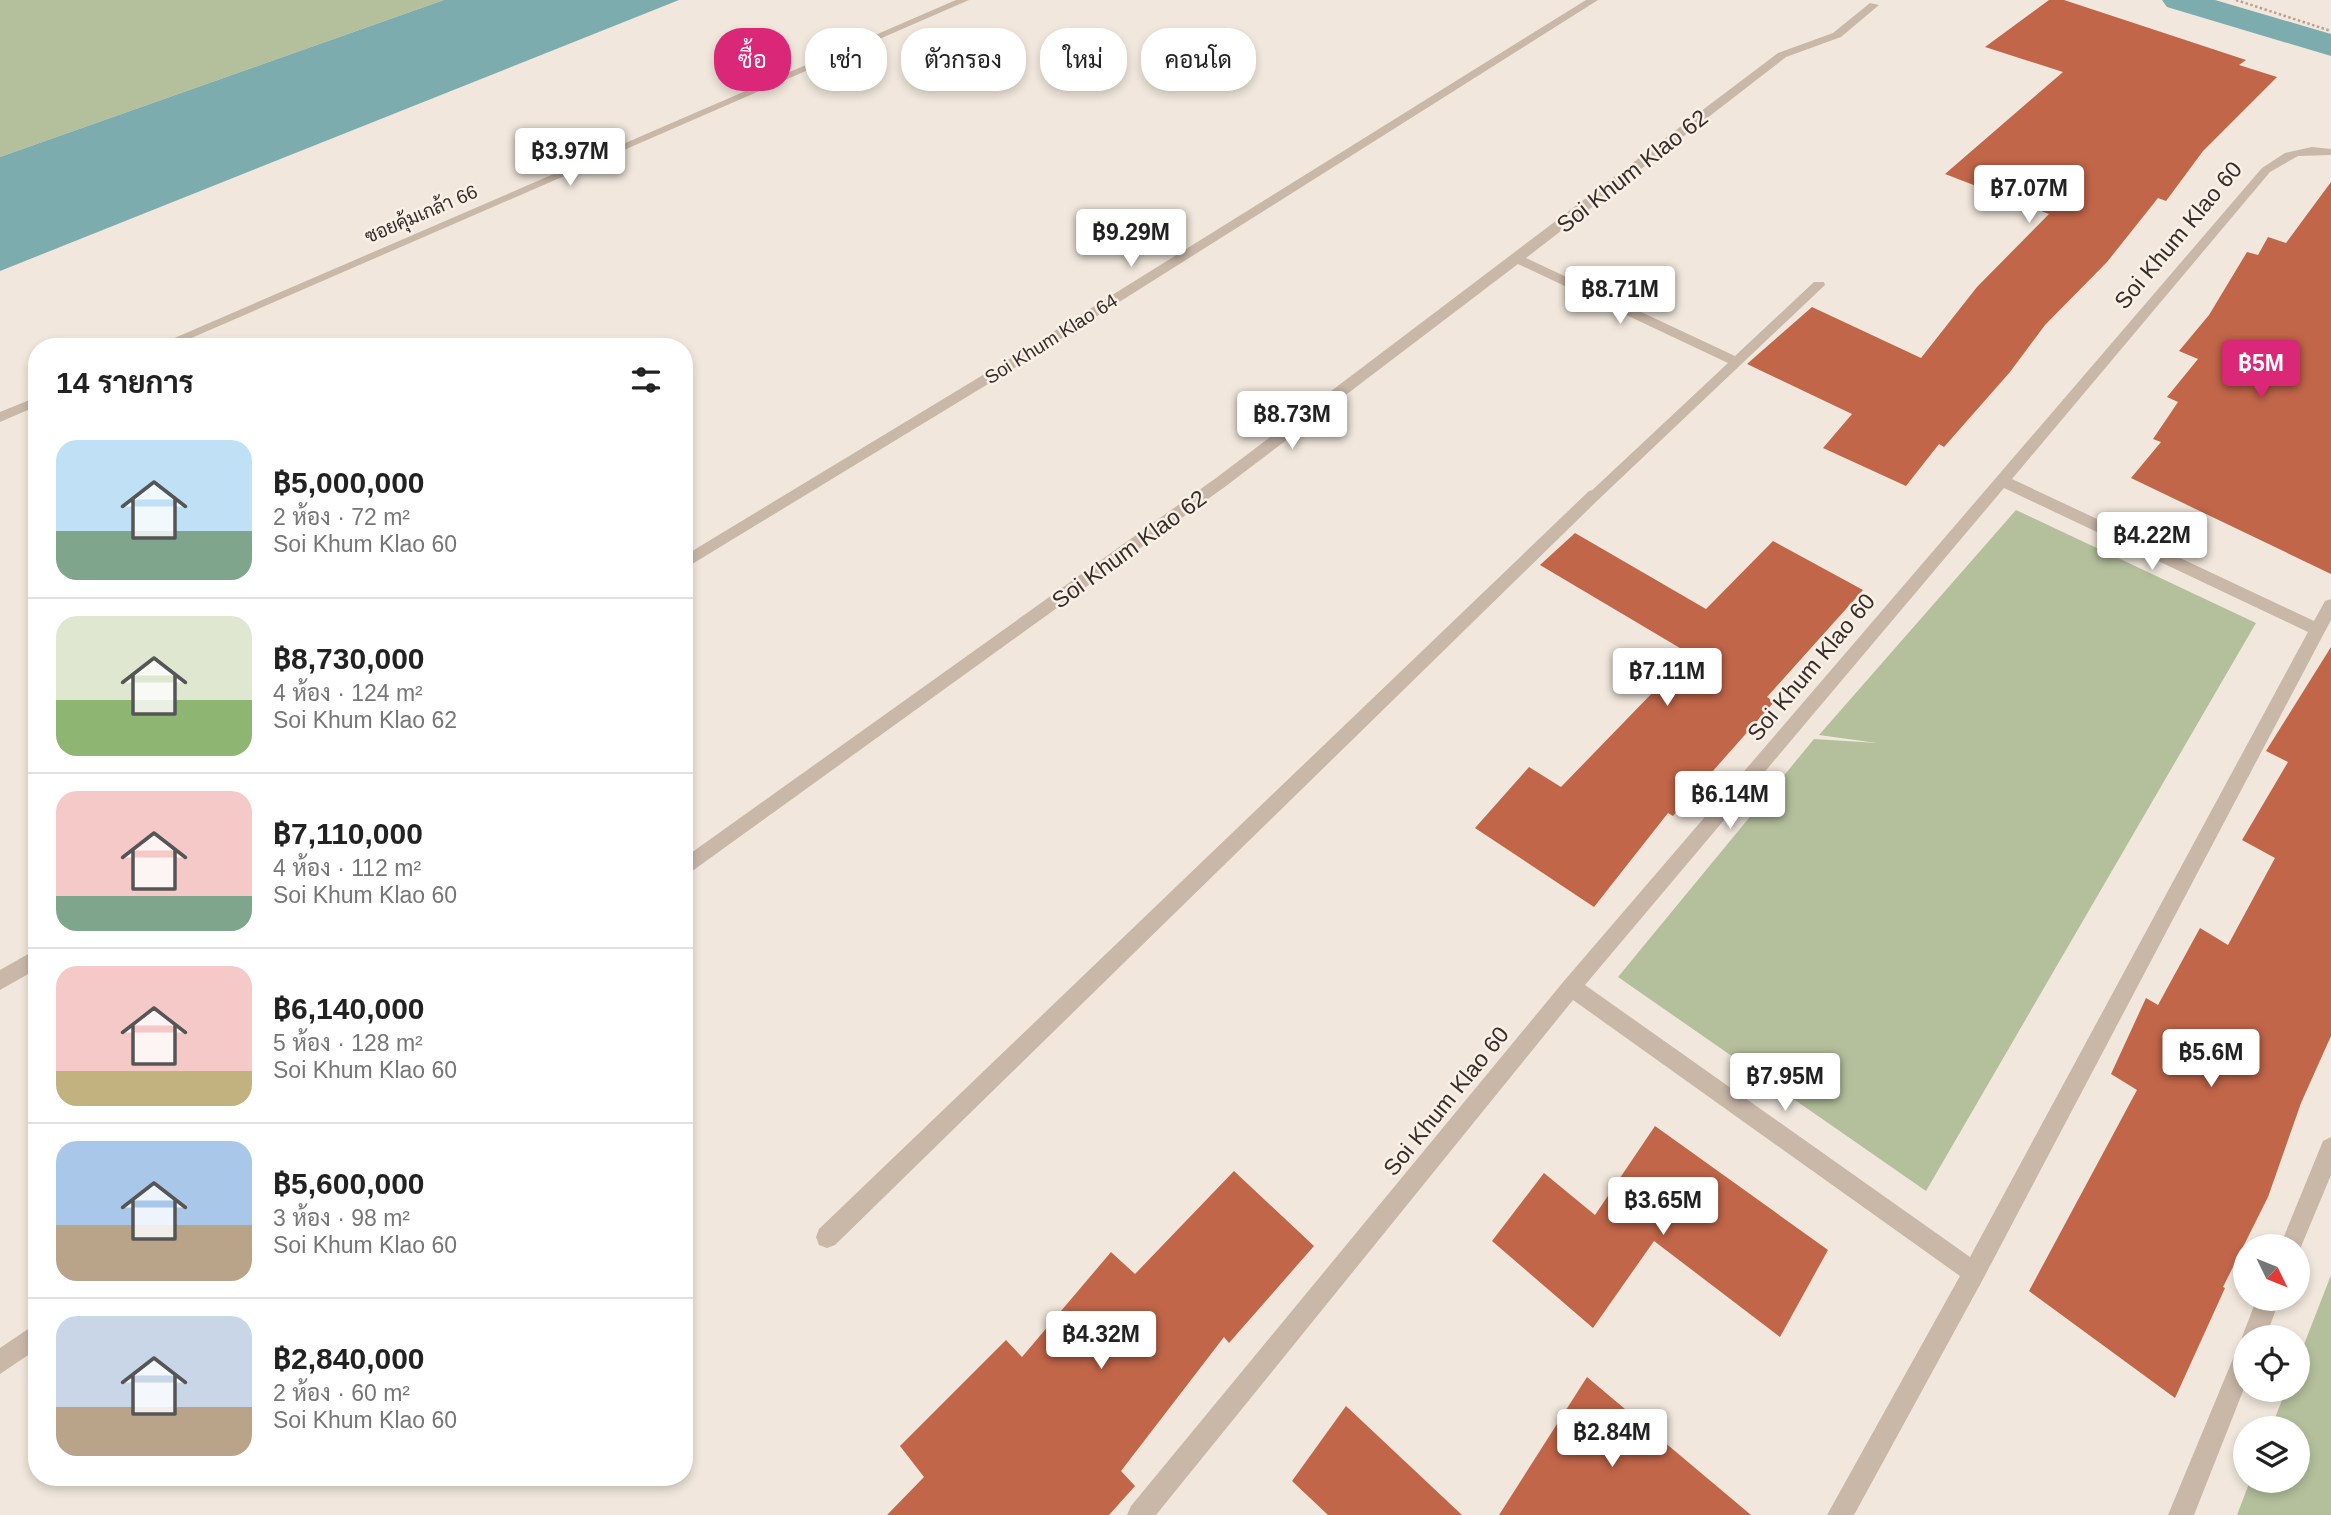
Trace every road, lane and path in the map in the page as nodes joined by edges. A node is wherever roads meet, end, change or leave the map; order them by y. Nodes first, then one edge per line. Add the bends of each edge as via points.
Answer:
1 (964, 0) edge
2 (1593, 0) edge
3 (2236, 0) edge
4 (1874, 5) dead end
5 (2331, 31) edge
6 (2331, 152) edge
7 (1517, 259) junction
8 (1818, 285) dead end
9 (182, 338) edge
10 (1737, 362) junction
11 (28, 405) edge
12 (0, 417) edge
13 (2003, 481) junction
14 (693, 559) edge
15 (2331, 605) edge
16 (2317, 629) junction
17 (693, 863) edge
18 (28, 964) edge
19 (0, 981) edge
20 (1571, 987) junction
21 (2331, 1148) edge
22 (2296, 1234) edge
23 (827, 1237) dead end
24 (1974, 1273) junction
25 (28, 1342) edge
26 (0, 1362) edge
27 (2233, 1386) edge
28 (1140, 1515) edge
29 (1840, 1515) edge
30 (2180, 1515) edge

1 - 9 street, ซอยคุ้มเกล้า 66
2 - 14 street, Soi Khum Klao 64
3 - 5 path
4 - 7 street, Soi Khum Klao 62 via 1837,35 1782,55
6 - 13 street, Soi Khum Klao 60 via 2303,149 2266,170
7 - 10 street
7 - 17 street, Soi Khum Klao 62 via 1221,482
8 - 10 street
10 - 23 street
11 - 12 street
13 - 16 street
13 - 20 street, Soi Khum Klao 60
15 - 16 street
16 - 24 street
18 - 19 street
20 - 24 street
20 - 28 street, Soi Khum Klao 60
21 - 22 street
24 - 29 street
25 - 26 street
27 - 30 street

